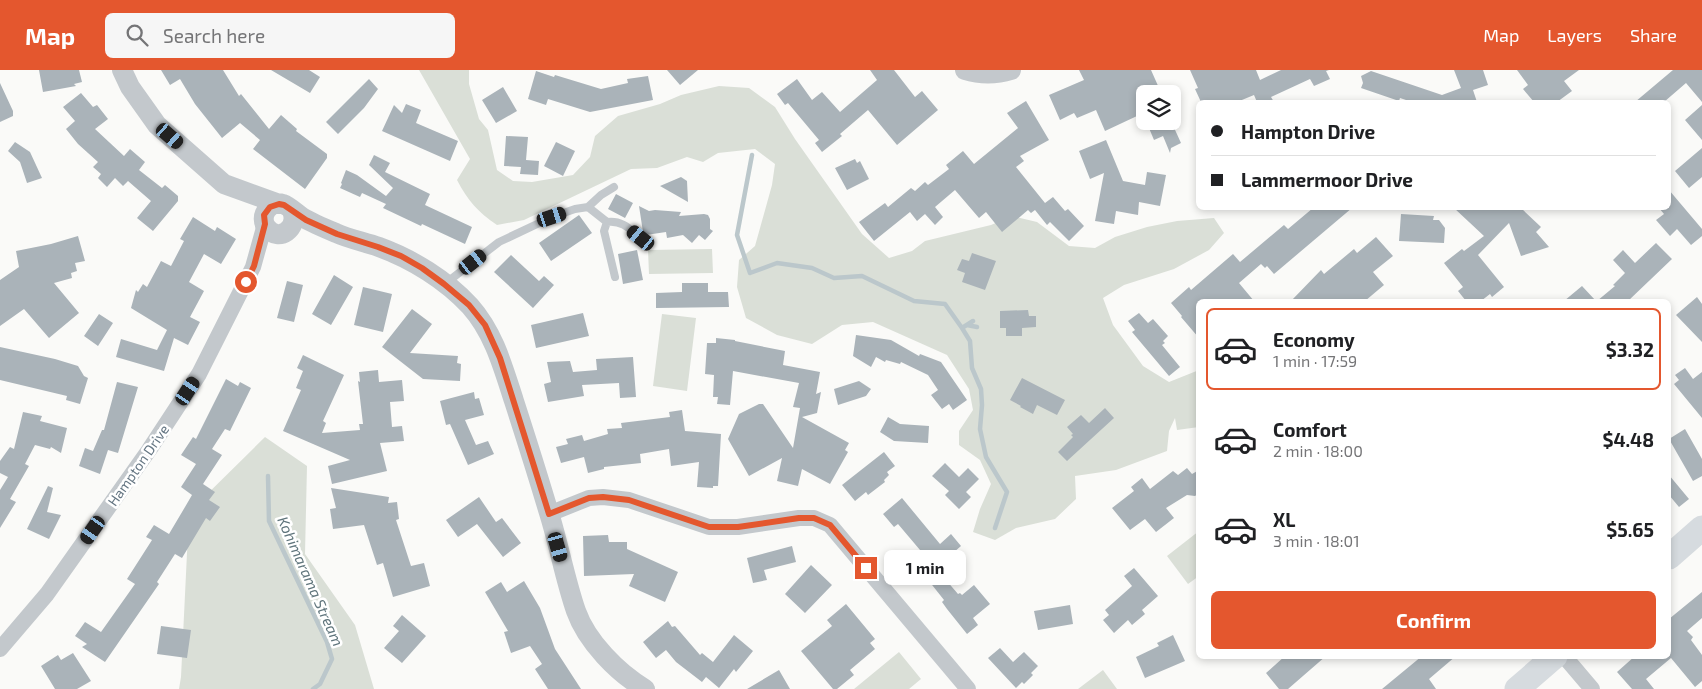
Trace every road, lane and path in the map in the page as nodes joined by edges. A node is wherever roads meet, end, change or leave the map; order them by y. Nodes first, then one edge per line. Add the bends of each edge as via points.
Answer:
1 (122, 70) edge
2 (965, 70) edge
3 (1011, 70) edge
4 (225, 184) junction
5 (614, 187) dead end
6 (285, 207) junction
7 (588, 207) junction
8 (607, 222) junction
9 (273, 228) junction
10 (337, 234) junction
11 (641, 238) dead end
12 (615, 277) dead end
13 (444, 284) junction
14 (549, 514) junction
15 (1702, 528) edge
16 (1671, 555) edge
17 (0, 649) edge
18 (1552, 659) edge
19 (1567, 659) edge
20 (645, 689) edge
21 (968, 689) edge
22 (1517, 689) edge
23 (1592, 689) edge

1 - 4 street via 157,125
2 - 3 street via 976,74
4 - 6 street
4 - 9 street
5 - 7 lane
6 - 9 street via 266,210
6 - 9 street via 294,221 289,230
6 - 10 street
7 - 8 lane
7 - 13 lane via 552,217 499,242
8 - 11 lane via 624,224
8 - 12 lane via 604,231
9 - 10 street
9 - 17 street, Hampton Drive via 198,374 149,450 47,594
10 - 13 street via 401,256
13 - 14 street via 469,305 485,325 500,358
14 - 20 street via 576,613 606,657
14 - 21 street via 589,498 603,497 629,500 709,527 814,518 830,525
15 - 16 main road
18 - 22 main road
19 - 23 street

